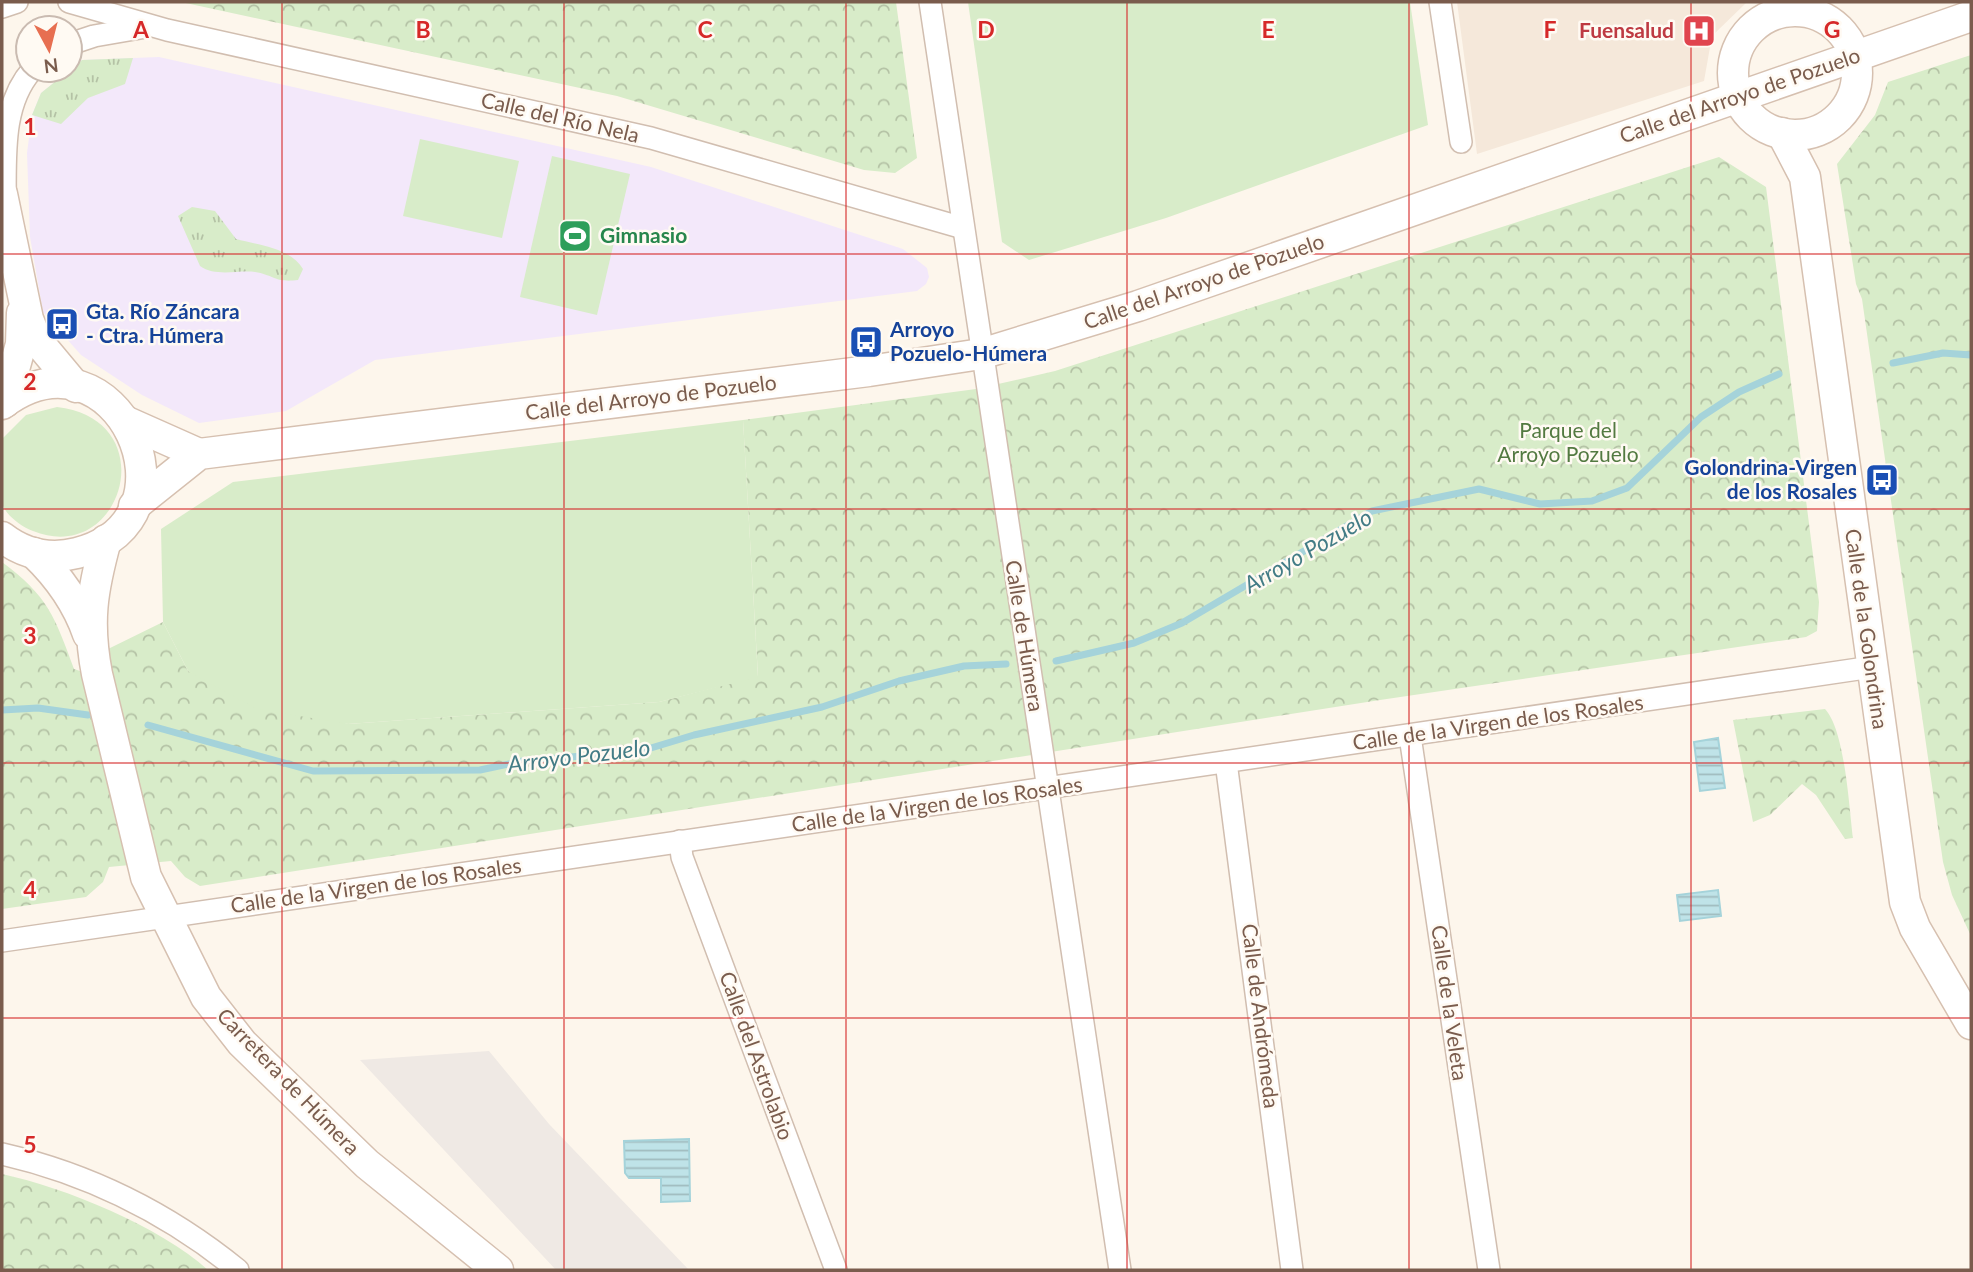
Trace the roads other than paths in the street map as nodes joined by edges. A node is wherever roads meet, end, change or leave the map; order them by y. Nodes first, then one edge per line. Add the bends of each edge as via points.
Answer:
1 (17, 2) edge
2 (69, 2) edge
3 (930, 2) edge
4 (1440, 2) edge
5 (2, 7) edge
6 (1802, 7) edge
7 (1769, 10) edge
8 (1971, 16) edge
9 (152, 26) junction
10 (84, 39) edge
11 (1854, 57) junction
12 (20, 84) edge
13 (1737, 97) junction
14 (1823, 128) junction
15 (1782, 134) junction
16 (1461, 142) dead end
17 (1805, 177) junction
18 (4, 202) edge
19 (963, 228) junction
20 (22, 298) junction
21 (981, 354) junction
22 (76, 387) junction
23 (3, 403) edge
24 (127, 422) junction
25 (199, 454) junction
26 (134, 506) junction
27 (2, 537) edge
28 (106, 540) junction
29 (34, 553) junction
30 (91, 644) junction
31 (1872, 667) junction
32 (1410, 736) junction
33 (1226, 762) junction
34 (1047, 789) junction
35 (680, 841) junction
36 (163, 917) junction
37 (2, 941) edge
38 (1971, 1024) edge
39 (2, 1154) edge
40 (238, 1270) edge
41 (498, 1270) edge
42 (836, 1270) edge
43 (1120, 1270) edge
44 (1292, 1270) edge
45 (1489, 1270) edge

1 - 5 street
2 - 9 street, Calle del Río Nela
3 - 19 street, Calle de Húmera
4 - 16 street
6 - 7 main road via 1782,13
6 - 11 main road via 1837,28
7 - 13 main road via 1738,48 1733,73
8 - 11 main road, Calle del Arroyo de Pozuelo
9 - 10 street, Calle del Río Nela
9 - 19 street, Calle del Río Nela via 651,138
11 - 13 main road, Calle del Arroyo de Pozuelo
11 - 14 main road via 1857,72 1851,99
12 - 18 street via 7,117
13 - 15 main road via 1755,120
13 - 21 main road, Calle del Arroyo de Pozuelo via 1150,302
14 - 15 main road
14 - 17 main road, Calle de la Golondrina
15 - 17 main road, Calle de la Golondrina
17 - 31 main road, Calle de la Golondrina
18 - 20 main road
19 - 21 street, Calle de Húmera
20 - 22 main road via 36,339
20 - 23 main road via 22,344
21 - 25 main road, Calle del Arroyo de Pozuelo
21 - 34 street, Calle de Húmera
22 - 23 main road via 39,387
22 - 24 main road via 105,400
24 - 25 main road
24 - 26 main road via 142,463
25 - 26 main road
26 - 28 main road
27 - 29 main road
28 - 29 main road via 72,555
28 - 30 main road, Carretera de Húmera via 93,589
29 - 30 main road, Carretera de Húmera via 77,607
30 - 36 main road, Carretera de Húmera via 139,855
31 - 32 street, Calle de la Virgen de los Rosales
31 - 38 main road, Calle de la Golondrina via 1905,902 1915,928
32 - 33 street, Calle de la Virgen de los Rosales
32 - 45 street, Calle de la Veleta
33 - 34 street, Calle de la Virgen de los Rosales
33 - 44 street, Calle de Andrómeda
34 - 35 street, Calle de la Virgen de los Rosales
34 - 43 street, Calle de Húmera
35 - 36 street, Calle de la Virgen de los Rosales
35 - 42 street, Calle del Astrolabio via 682,857
36 - 37 street, Calle de la Virgen de los Rosales
36 - 41 main road, Carretera de Húmera via 206,997 243,1043 367,1164
39 - 40 street via 83,1177 196,1236

